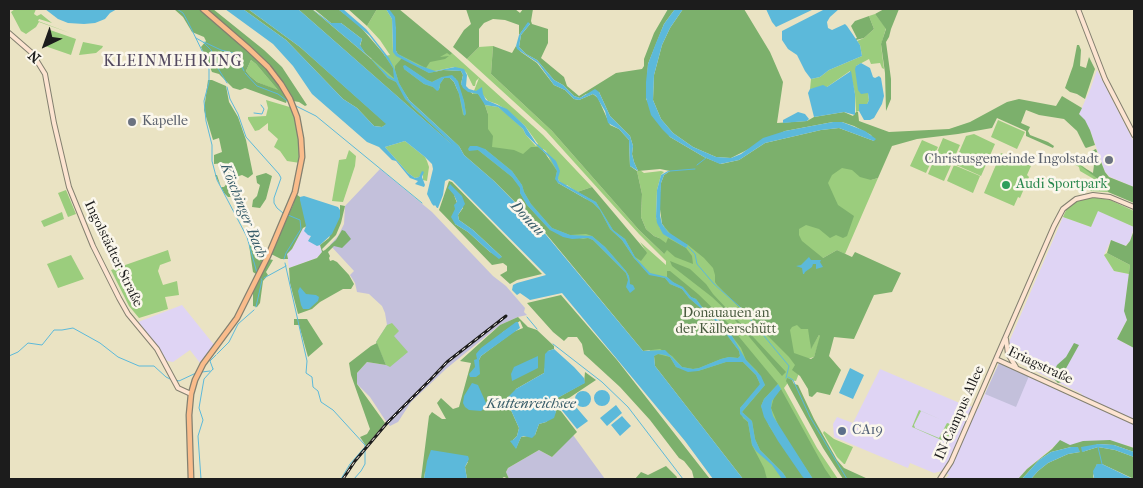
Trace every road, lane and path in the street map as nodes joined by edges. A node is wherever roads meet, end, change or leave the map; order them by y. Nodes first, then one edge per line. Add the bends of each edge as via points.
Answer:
1 (204, 9) edge
2 (1078, 9) edge
3 (9, 33) edge
4 (1134, 135) edge
5 (1134, 207) edge
6 (1007, 335) junction
7 (996, 359) junction
8 (1018, 368) junction
9 (194, 384) junction
10 (184, 392) junction
11 (191, 394) junction
12 (1134, 422) edge
13 (939, 478) edge
14 (191, 479) edge

1 - 9 main road via 281,84 294,108 301,139 301,165 295,192 268,256 237,318 203,364
2 - 4 street via 1104,79
3 - 10 street, Ingolstädter Straße via 32,53 45,74 66,176 101,263 125,309 154,344 178,388
5 - 6 street, Eriagstraße via 1106,196 1090,195 1065,206
6 - 7 street, Eriagstraße
6 - 8 street via 1008,354
7 - 8 street, Eriagstraße
7 - 13 street, IN-Campus Allee via 951,462
8 - 12 street, Eriagstraße
9 - 10 street
9 - 11 main road
10 - 11 street
11 - 14 main road

